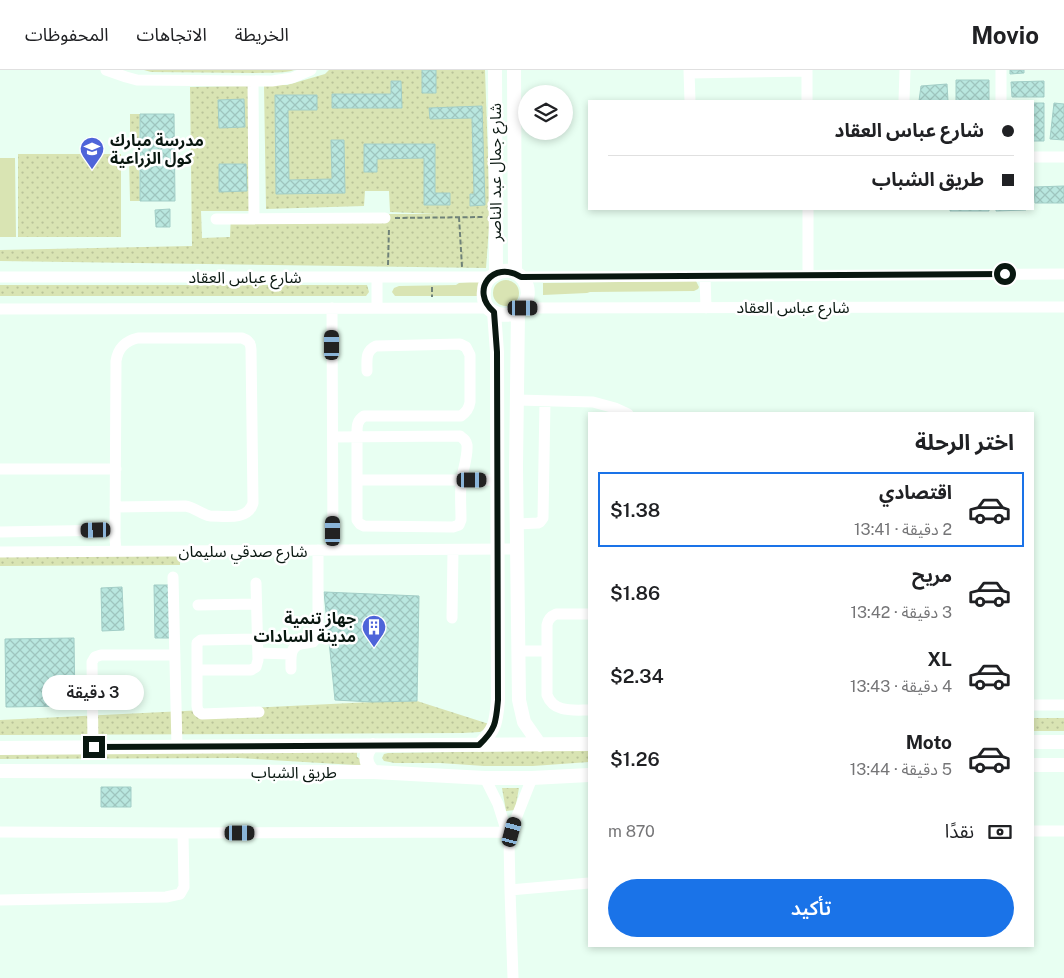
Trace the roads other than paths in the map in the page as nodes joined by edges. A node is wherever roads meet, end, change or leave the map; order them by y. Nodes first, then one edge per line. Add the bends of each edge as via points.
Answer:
1 (106, 70) edge
2 (311, 70) edge
3 (495, 70) edge
4 (514, 70) edge
5 (905, 70) edge
6 (1001, 70) edge
7 (689, 71) edge
8 (807, 71) edge
9 (253, 81) junction
10 (690, 100) edge
11 (807, 100) edge
12 (904, 100) edge
13 (1001, 100) edge
14 (1034, 157) edge
15 (1064, 158) edge
16 (808, 210) edge
17 (387, 218) road end
18 (216, 219) dead end
19 (254, 219) junction
20 (1064, 274) edge
21 (493, 275) junction
22 (518, 275) junction
23 (808, 275) junction
24 (705, 276) junction
25 (0, 277) edge
26 (382, 277) junction
27 (1064, 307) edge
28 (332, 308) junction
29 (377, 308) junction
30 (706, 308) junction
31 (0, 309) edge
32 (491, 310) junction
33 (520, 310) junction
34 (366, 371) dead end
35 (517, 400) junction
36 (546, 401) junction
37 (624, 412) edge
38 (332, 437) junction
39 (357, 437) junction
40 (116, 468) junction
41 (516, 468) junction
42 (0, 469) edge
43 (497, 474) junction
44 (357, 480) junction
45 (461, 480) junction
46 (115, 506) junction
47 (517, 524) junction
48 (115, 530) junction
49 (0, 532) edge
50 (498, 549) junction
51 (517, 549) junction
52 (318, 550) junction
53 (333, 550) junction
54 (453, 550) junction
55 (116, 551) junction
56 (0, 552) edge
57 (173, 577) dead end
58 (256, 583) dead end
59 (256, 604) junction
60 (198, 605) dead end
61 (588, 614) edge
62 (452, 618) dead end
63 (258, 639) junction
64 (518, 651) junction
65 (547, 651) junction
66 (258, 653) junction
67 (291, 654) junction
68 (175, 655) junction
69 (291, 669) dead end
70 (197, 670) junction
71 (498, 700) junction
72 (519, 700) junction
73 (1034, 705) edge
74 (1064, 706) edge
75 (588, 710) edge
76 (259, 712) dead end
77 (1034, 742) edge
78 (1064, 742) edge
79 (588, 744) edge
80 (479, 745) junction
81 (540, 745) junction
82 (373, 746) junction
83 (94, 747) junction
84 (177, 747) junction
85 (0, 748) edge
86 (1034, 765) edge
87 (1064, 765) edge
88 (0, 771) edge
89 (374, 772) junction
90 (588, 775) edge
91 (485, 778) junction
92 (532, 778) junction
93 (1034, 831) edge
94 (1064, 831) edge
95 (0, 832) edge
96 (183, 833) junction
97 (509, 835) junction
98 (588, 883) edge
99 (510, 890) junction
100 (0, 900) edge
101 (513, 978) edge

1 - 9 street via 137,80
2 - 9 street via 292,78
3 - 21 main road, شارع جمال عبد الناصر
4 - 22 main road, شارع جمال عبد الناصر
5 - 12 street
6 - 13 street
7 - 8 street
7 - 10 street
8 - 11 street
9 - 19 street
14 - 15 street
16 - 23 street
17 - 19 street
18 - 19 street
20 - 23 street, شارع عباس العقاد
21 - 22 main road via 505,271
21 - 26 street, شارع عباس العقاد
21 - 32 main road via 484,289 485,302
22 - 24 street, شارع عباس العقاد
22 - 33 main road via 528,292 527,301
23 - 24 street, شارع عباس العقاد
24 - 30 street
25 - 26 street, شارع عباس العقاد
26 - 29 street
27 - 30 street, شارع عباس العقاد
28 - 29 street, شارع عباس العقاد
28 - 31 street, شارع عباس العقاد
28 - 38 street
29 - 32 street, شارع عباس العقاد
30 - 33 street, شارع عباس العقاد
32 - 33 main road via 502,315
32 - 43 main road via 497,352
33 - 35 main road
34 - 39 street via 367,353 376,346 460,344 470,355 470,402 461,416 364,416 358,421
35 - 36 street
35 - 41 main road
36 - 37 street via 593,402
36 - 47 street via 543,518 538,524
38 - 39 street
38 - 53 street
39 - 44 street
39 - 45 street via 460,436 467,446
40 - 42 street
40 - 46 street
40 - 46 street via 116,361 124,344 138,338 242,338 250,343 253,484 250,511 239,516 210,516 185,506
41 - 43 main road
41 - 47 main road
43 - 45 street
43 - 50 main road
44 - 45 street
44 - 45 street via 357,520 362,526 459,525
46 - 48 street
47 - 51 main road
48 - 49 street
48 - 55 street
50 - 51 street, شارع صدقي سليمان
50 - 54 street, شارع صدقي سليمان
50 - 71 main road
51 - 64 main road
52 - 53 street, شارع صدقي سليمان
52 - 55 street, شارع صدقي سليمان
52 - 67 street via 318,636 311,643 296,645
53 - 54 street, شارع صدقي سليمان
54 - 62 street
55 - 56 street, شارع صدقي سليمان
57 - 68 street
58 - 59 street
59 - 60 street
59 - 63 street
61 - 65 street via 552,616 547,625
63 - 66 street
63 - 70 street via 201,640 197,644
64 - 65 street
64 - 72 main road
65 - 75 street via 547,695 550,702 560,709
66 - 67 street
66 - 70 street via 256,667 251,670
67 - 69 street
68 - 83 street via 95,657 92,662
68 - 84 street
70 - 76 street via 197,706 200,713
71 - 72 main road via 507,704
71 - 80 main road via 496,724
72 - 81 main road via 524,722
73 - 74 street
77 - 78 main road
79 - 81 main road, طريق الشباب
80 - 81 main road, طريق الشباب
80 - 82 main road, طريق الشباب
82 - 84 main road, طريق الشباب
82 - 89 main road via 366,759
83 - 84 main road, طريق الشباب
83 - 85 main road, طريق الشباب
86 - 87 main road
88 - 89 main road, طريق الشباب
89 - 91 main road, طريق الشباب
90 - 92 main road, طريق الشباب
91 - 92 main road, طريق الشباب
91 - 97 street
92 - 97 street
93 - 94 street
95 - 96 street
96 - 97 street
96 - 100 street via 184,887 180,894 166,897
97 - 99 street
98 - 99 street
99 - 101 street

